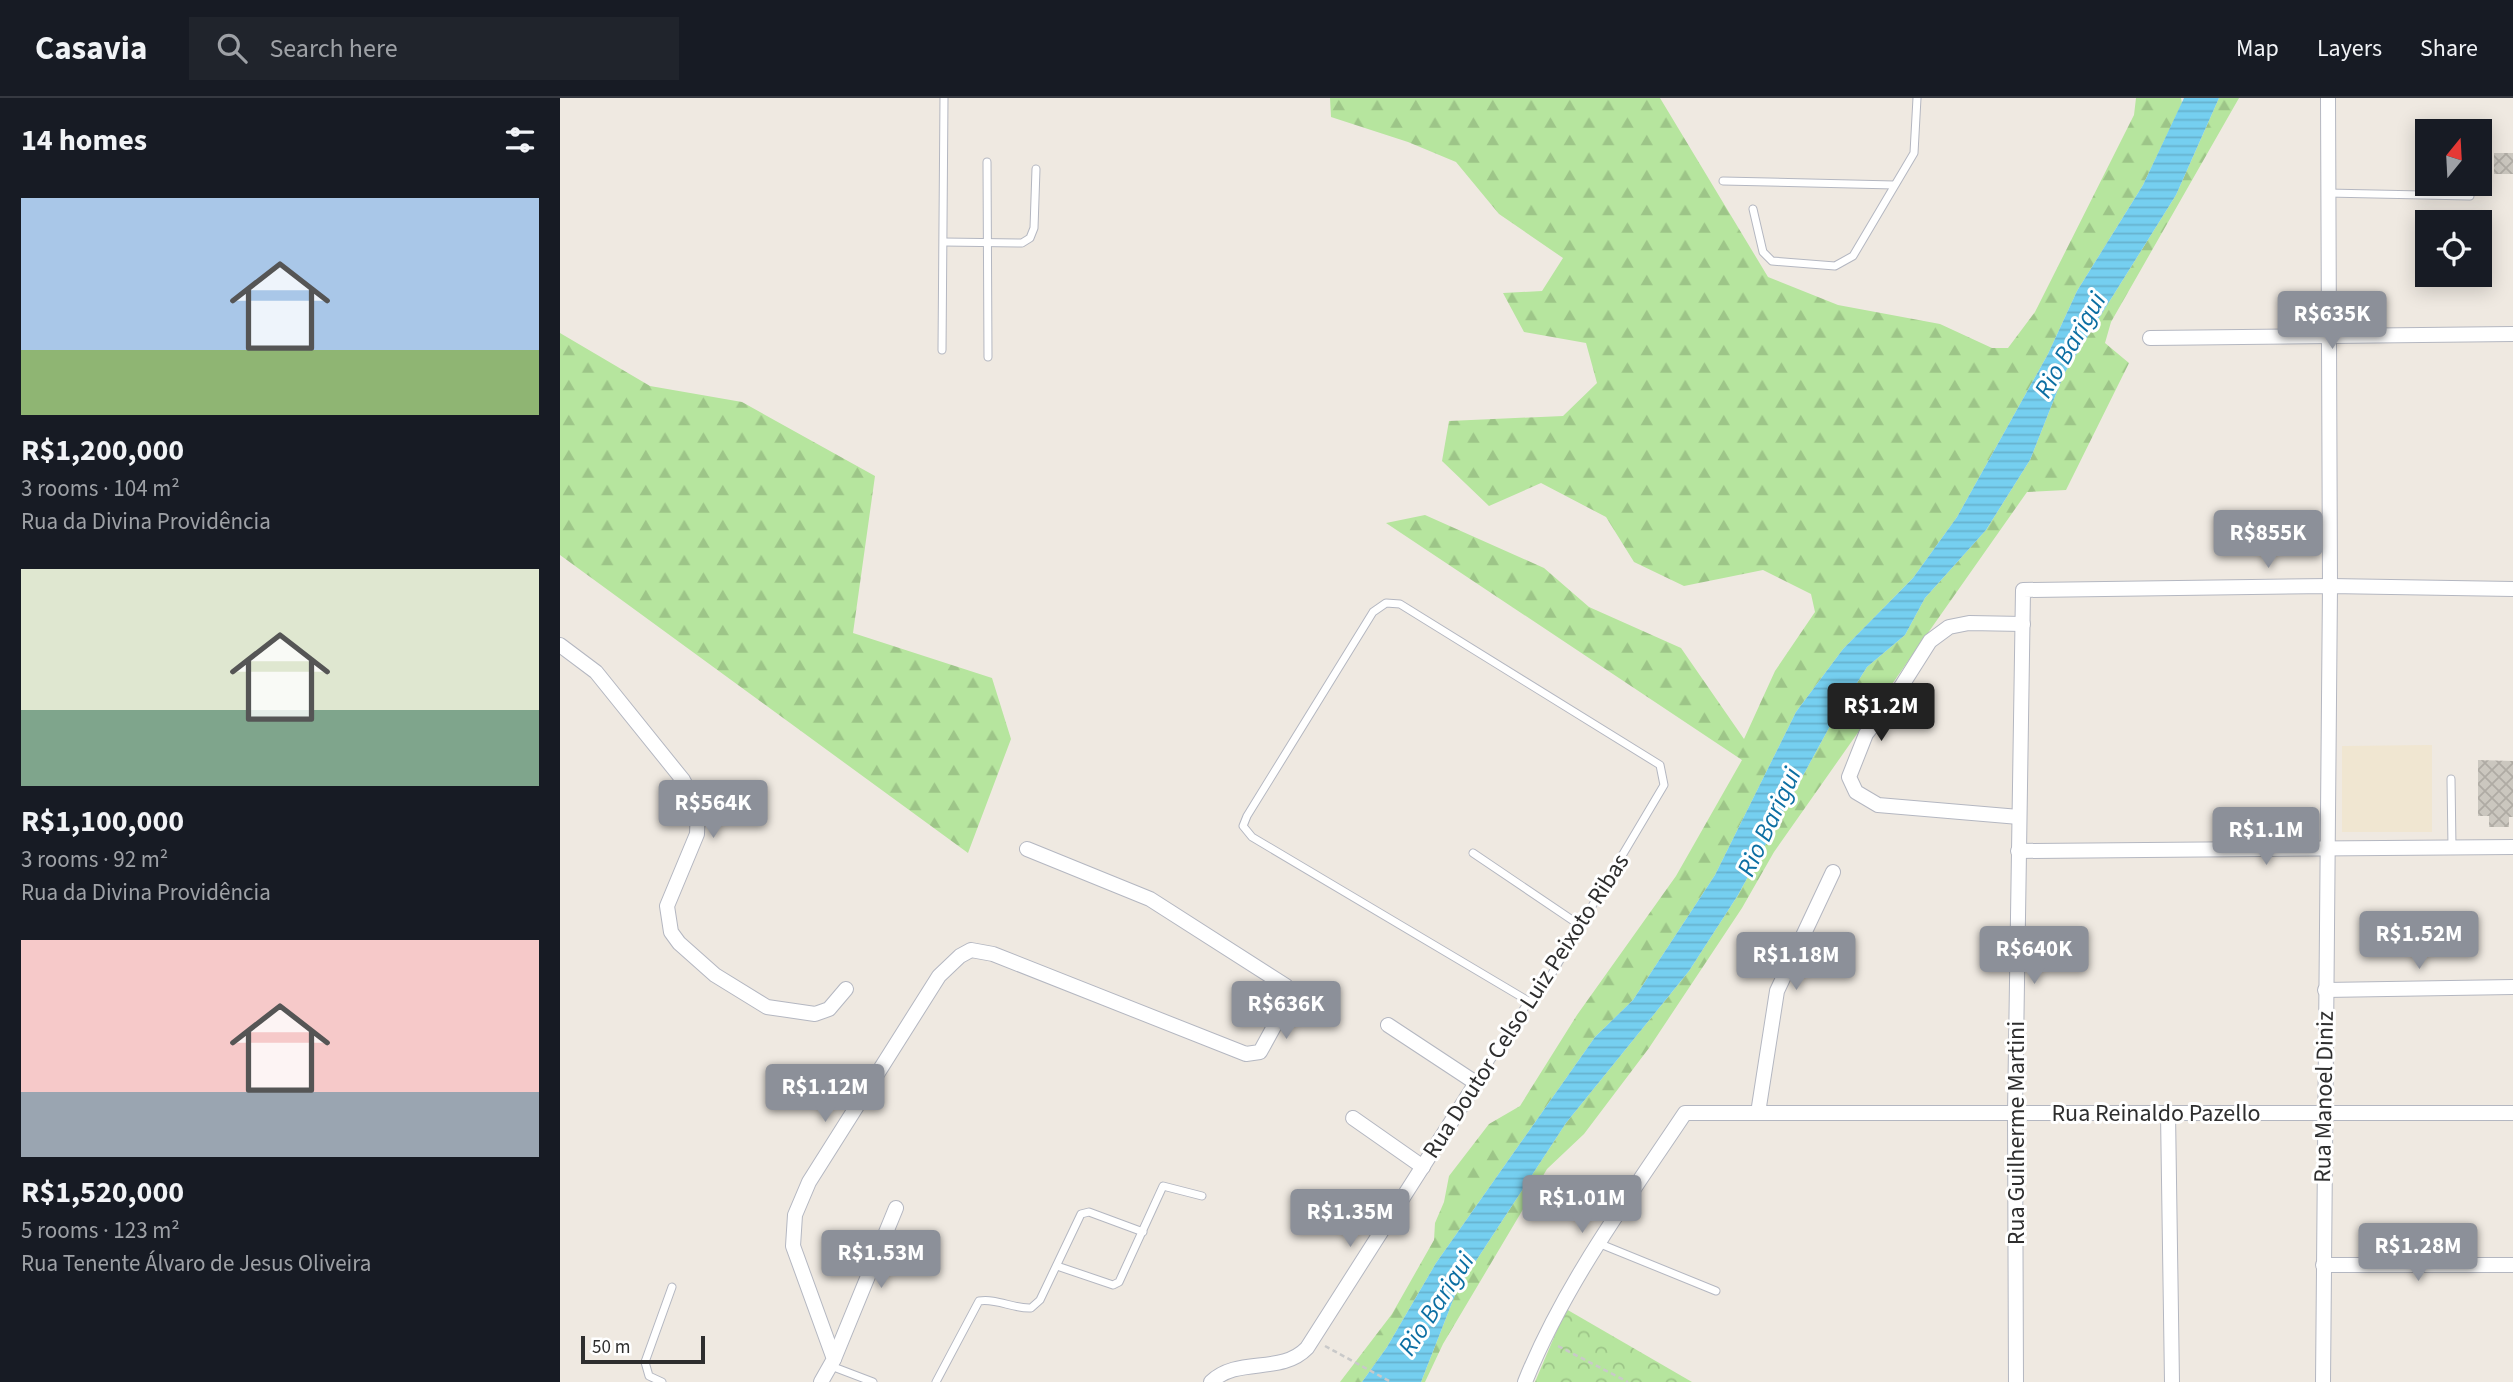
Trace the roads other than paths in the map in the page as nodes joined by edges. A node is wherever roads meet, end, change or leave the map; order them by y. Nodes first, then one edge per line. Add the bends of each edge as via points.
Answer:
1 (944, 98) edge
2 (1917, 98) edge
3 (2328, 98) edge
4 (987, 162) dead end
5 (1036, 169) dead end
6 (1723, 181) dead end
7 (1894, 185) junction
8 (2326, 193) junction
9 (2415, 195) edge
10 (1752, 209) dead end
11 (944, 242) junction
12 (987, 244) junction
13 (2328, 334) junction
14 (2513, 334) edge
15 (2150, 338) dead end
16 (942, 350) dead end
17 (988, 357) dead end
18 (2330, 586) junction
19 (2513, 589) edge
20 (2023, 624) junction
21 (560, 645) edge
22 (2451, 779) dead end
23 (2019, 817) junction
24 (2452, 847) junction
25 (2513, 847) edge
26 (1027, 849) dead end
27 (2327, 849) junction
28 (2018, 851) junction
29 (1473, 853) dead end
30 (1833, 872) dead end
31 (1581, 926) junction
32 (2513, 987) edge
33 (846, 989) dead end
34 (2325, 990) junction
35 (1530, 1002) junction
36 (1388, 1025) dead end
37 (1476, 1083) junction
38 (1758, 1113) junction
39 (2015, 1113) junction
40 (2168, 1113) junction
41 (2323, 1113) junction
42 (2513, 1113) edge
43 (1353, 1118) dead end
44 (1423, 1167) junction
45 (1202, 1196) dead end
46 (896, 1208) dead end
47 (1143, 1232) junction
48 (1598, 1243) junction
49 (2323, 1265) junction
50 (2513, 1265) edge
51 (1057, 1266) junction
52 (672, 1287) dead end
53 (1716, 1291) dead end
54 (832, 1363) junction
55 (662, 1382) edge
56 (821, 1382) edge
57 (873, 1382) edge
58 (936, 1382) edge
59 (1210, 1382) edge
60 (1525, 1382) edge
61 (2016, 1382) edge
62 (2172, 1382) edge
63 (2323, 1382) edge

1 - 11 lane
2 - 7 lane via 1914,153
3 - 8 street, Rua Manoel Diniz
4 - 12 lane
5 - 12 lane via 1030,238 1022,243
6 - 7 lane
7 - 10 lane via 1853,256 1835,266 1772,261 1762,252
8 - 9 lane
8 - 13 street, Rua Manoel Diniz
11 - 12 lane
11 - 16 lane
12 - 17 lane
13 - 14 street
13 - 15 street
13 - 18 street, Rua Manoel Diniz
18 - 19 street
18 - 20 street, Rua Guilherme Martini via 2024,590
18 - 27 street, Rua Manoel Diniz
20 - 23 street, Rua Guilherme Martini
20 - 23 street via 1969,623 1949,628 1930,641 1866,734 1849,777 1856,792 1878,804
21 - 33 street via 596,672 696,801 697,834 667,906 671,932 679,943 715,975 767,1007 815,1014 829,1009
22 - 24 lane
23 - 28 street, Rua Guilherme Martini
24 - 25 street
24 - 27 street
26 - 54 street via 1150,899 1286,986 1288,1001 1260,1052 1246,1055 981,950 960,956 939,976 858,1105 846,1139 823,1161 798,1207 793,1246
27 - 28 street
27 - 34 street, Rua Manoel Diniz
28 - 39 street, Rua Guilherme Martini
29 - 31 lane
30 - 38 street via 1777,990
31 - 35 lane, Rua Doutor Celso Luiz Peixoto Ribas
31 - 35 lane, Rua Doutor Celso Luiz Peixoto Ribas via 1664,785 1660,765 1400,604 1386,603 1373,612 1243,826 1252,836
32 - 34 street
34 - 41 street, Rua Manoel Diniz
35 - 37 lane, Rua Doutor Celso Luiz Peixoto Ribas
36 - 37 street
37 - 44 street, Rua Doutor Celso Luiz Peixoto Ribas
38 - 39 street, Rua Reinaldo Pazello
38 - 48 street, Rua Reinaldo Pazello via 1685,1113
39 - 40 street, Rua Reinaldo Pazello
39 - 61 street, Rua Guilherme Martini
40 - 41 street, Rua Reinaldo Pazello
40 - 62 street
41 - 42 street, Rua Reinaldo Pazello
41 - 49 street, Rua Manoel Diniz
43 - 44 street
44 - 59 street, Rua Doutor Celso Luiz Peixoto Ribas via 1300,1355 1290,1361 1235,1368
45 - 47 lane via 1163,1186
46 - 54 street
47 - 51 lane via 1119,1282 1113,1285
47 - 51 lane via 1089,1212 1081,1214
48 - 53 lane
48 - 60 street via 1543,1338
49 - 50 street
49 - 63 street, Rua Manoel Diniz
51 - 58 lane via 1031,1308 979,1301
52 - 55 lane via 645,1362 649,1376
54 - 56 street
54 - 57 lane

